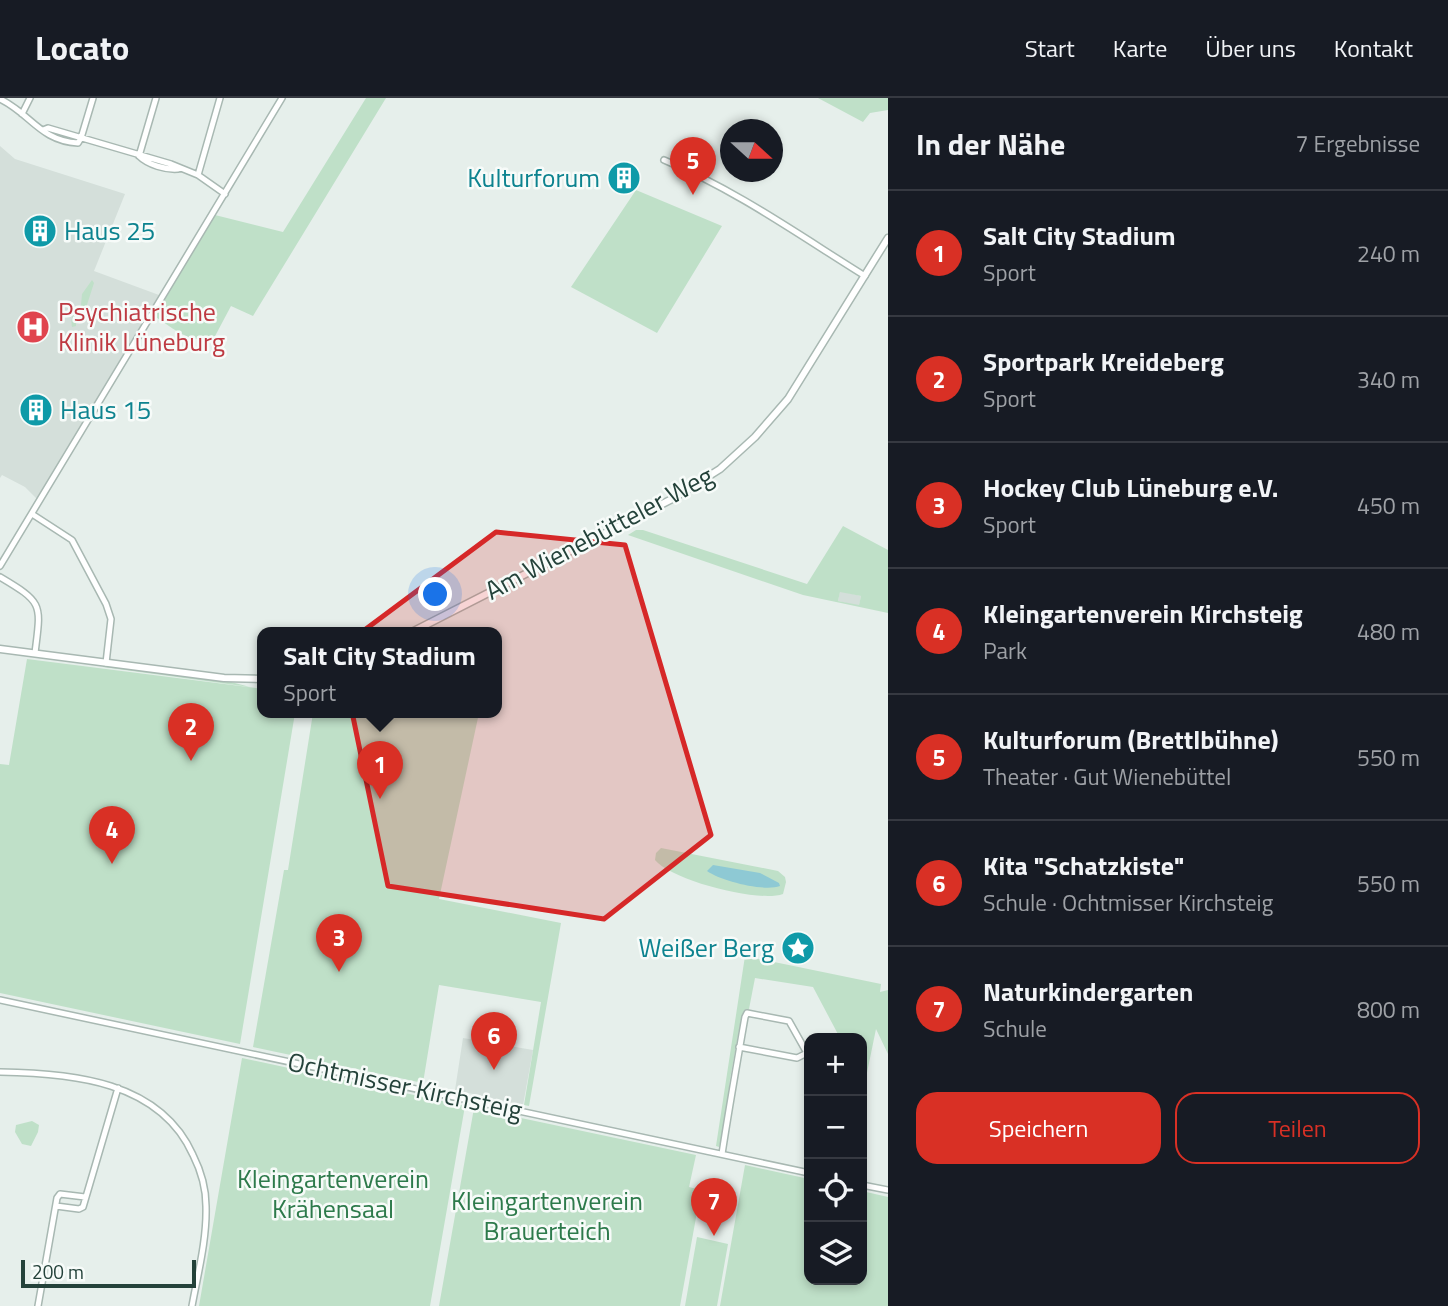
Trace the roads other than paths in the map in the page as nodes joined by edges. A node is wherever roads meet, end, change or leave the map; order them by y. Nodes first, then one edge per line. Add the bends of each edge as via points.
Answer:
1 (30, 98) edge
2 (93, 98) edge
3 (156, 98) edge
4 (220, 98) edge
5 (282, 98) edge
6 (0, 99) edge
7 (22, 114) junction
8 (81, 138) junction
9 (139, 156) junction
10 (664, 160) dead end
11 (198, 175) junction
12 (225, 194) junction
13 (888, 239) edge
14 (865, 276) junction
15 (32, 514) junction
16 (0, 566) edge
17 (0, 577) edge
18 (423, 627) edge
19 (0, 649) edge
20 (35, 653) junction
21 (106, 663) junction
22 (257, 679) edge
23 (0, 1000) edge
24 (739, 1047) junction
25 (804, 1049) edge
26 (804, 1057) edge
27 (0, 1072) edge
28 (118, 1087) junction
29 (722, 1154) junction
30 (804, 1172) edge
31 (867, 1186) edge
32 (888, 1191) edge
33 (85, 1197) junction
34 (56, 1206) junction
35 (38, 1306) edge
36 (192, 1306) edge

1 - 7 street
2 - 8 street
3 - 9 street
4 - 11 street
5 - 12 street
6 - 7 street
7 - 8 street via 43,130
8 - 9 street
9 - 11 street
10 - 14 street via 737,195
11 - 12 street
12 - 15 street
13 - 14 street, Am Wienebütteler Weg
14 - 18 street, Am Wienebütteler Weg via 788,399 720,468 664,503
15 - 16 street
15 - 21 street via 72,540 106,604 111,626
17 - 20 street via 31,596 38,608
19 - 20 street
20 - 21 street
21 - 22 street
23 - 29 street, Ochtmisser Kirchsteig
24 - 25 street via 750,1012 789,1021
24 - 26 street
24 - 29 street
27 - 28 street
28 - 33 street
28 - 36 street via 145,1100 171,1121 201,1173 205,1228
29 - 30 street, Ochtmisser Kirchsteig
31 - 32 street
33 - 34 street via 82,1208
33 - 34 street via 60,1194
34 - 35 street

